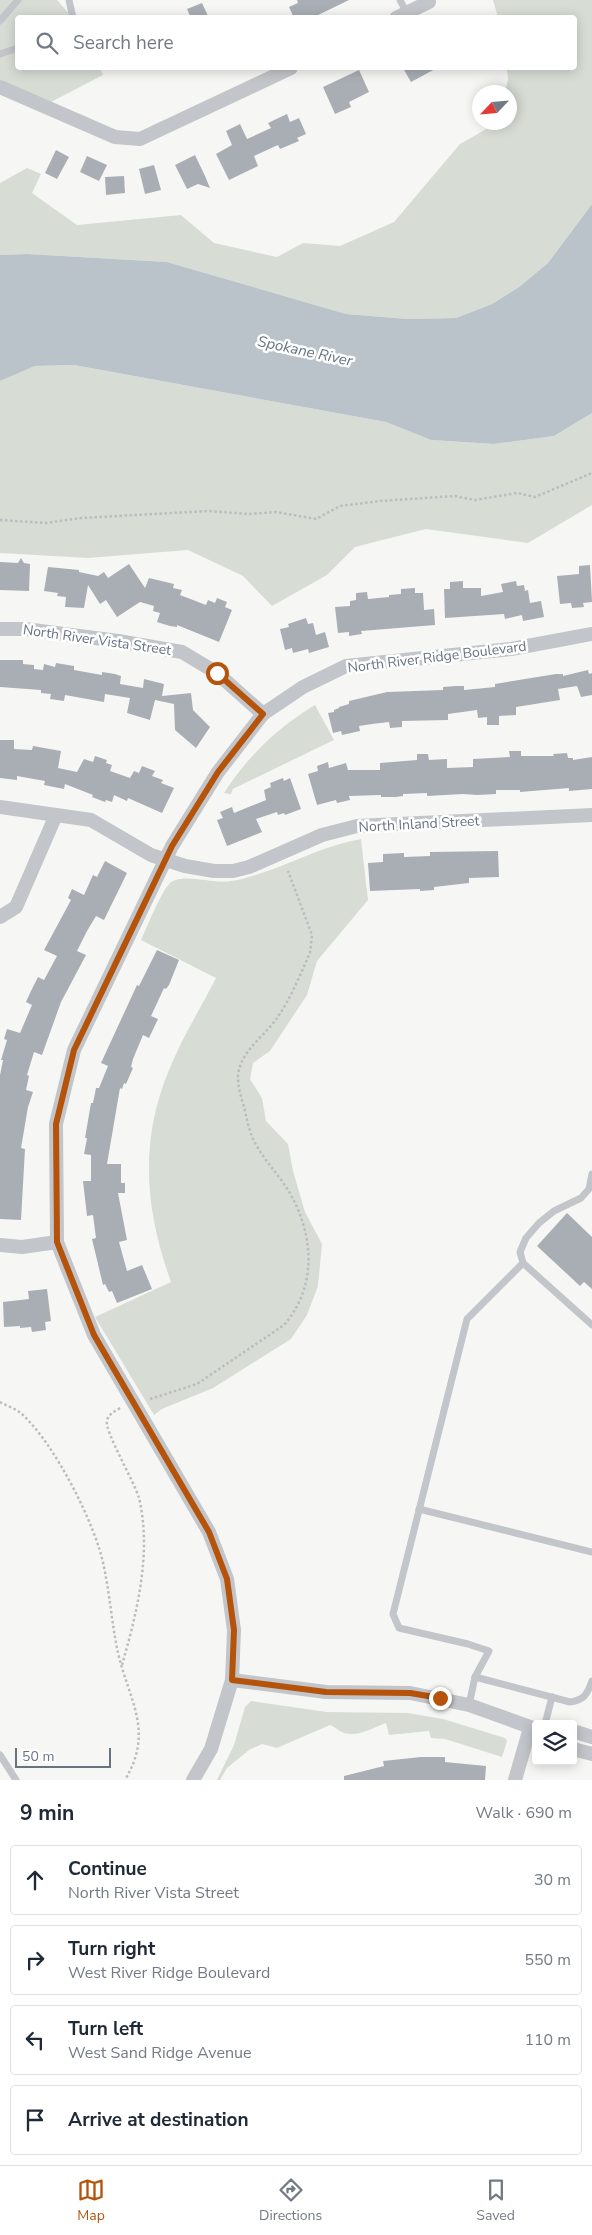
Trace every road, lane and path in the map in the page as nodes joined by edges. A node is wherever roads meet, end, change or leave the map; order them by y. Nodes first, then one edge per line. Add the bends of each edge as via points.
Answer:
1 (18, 0) edge
2 (70, 0) edge
3 (400, 0) edge
4 (428, 1) edge
5 (72, 15) edge
6 (401, 15) edge
7 (0, 21) edge
8 (15, 49) edge
9 (0, 54) edge
10 (287, 70) edge
11 (0, 86) edge
12 (592, 473) edge
13 (0, 520) edge
14 (0, 629) edge
15 (592, 634) edge
16 (263, 714) junction
17 (0, 807) edge
18 (56, 815) junction
19 (592, 815) edge
20 (165, 859) junction
21 (288, 871) dead end
22 (0, 917) edge
23 (592, 1174) edge
24 (57, 1242) junction
25 (0, 1246) edge
26 (523, 1263) junction
27 (592, 1325) edge
28 (150, 1399) dead end
29 (0, 1402) edge
30 (120, 1408) dead end
31 (419, 1509) junction
32 (592, 1552) edge
33 (122, 1666) junction
34 (475, 1677) junction
35 (232, 1680) junction
36 (592, 1681) edge
37 (552, 1697) junction
38 (469, 1705) junction
39 (546, 1720) edge
40 (532, 1729) edge
41 (532, 1732) edge
42 (577, 1733) edge
43 (592, 1737) edge
44 (577, 1750) edge
45 (0, 1754) edge
46 (592, 1754) edge
47 (16, 1780) edge
48 (125, 1780) edge
49 (193, 1780) edge
50 (515, 1780) edge

1 - 7 lane
2 - 5 lane
3 - 6 lane
4 - 6 street
8 - 9 lane
10 - 11 street via 140,139 115,137
12 - 13 path via 535,497 517,493 475,500 455,496 380,501 340,506 316,520 276,512 208,511 46,523
14 - 16 street, North River Vista Street via 25,629 182,652 217,673
15 - 16 street, North River Ridge Boulevard via 511,649 346,666 303,687
16 - 20 street, North River Ridge Boulevard via 218,772
17 - 18 street, North Inland Street
18 - 20 street, North Inland Street via 91,820
18 - 22 street via 16,907
19 - 20 street, North Inland Street via 357,826 322,835 264,861 233,870 196,869
20 - 24 street, North River Ridge Boulevard via 74,1050 56,1124
21 - 28 path via 312,936 310,953 283,1009 240,1065 238,1078 250,1131 297,1206 303,1223 309,1256 306,1288 294,1314 284,1325 197,1384
23 - 26 lane via 589,1189 581,1198 554,1211 526,1238 520,1252
24 - 25 street via 22,1247
24 - 35 street via 94,1335 209,1532 227,1579 234,1630
26 - 27 lane
26 - 31 lane via 467,1319
29 - 33 path via 22,1414 47,1443 84,1510 104,1566
30 - 33 path via 108,1416 106,1423 109,1436 133,1481 143,1524 139,1593
31 - 32 lane
31 - 34 lane via 393,1614 396,1624 399,1628 489,1652
33 - 48 path via 138,1721 139,1743 135,1763
34 - 37 lane
34 - 38 lane
35 - 38 street via 326,1692 410,1693
35 - 49 street via 211,1749
36 - 37 lane via 586,1696 580,1700 570,1702
37 - 39 lane
38 - 40 street
41 - 50 street
42 - 43 street
44 - 46 street
45 - 47 lane

